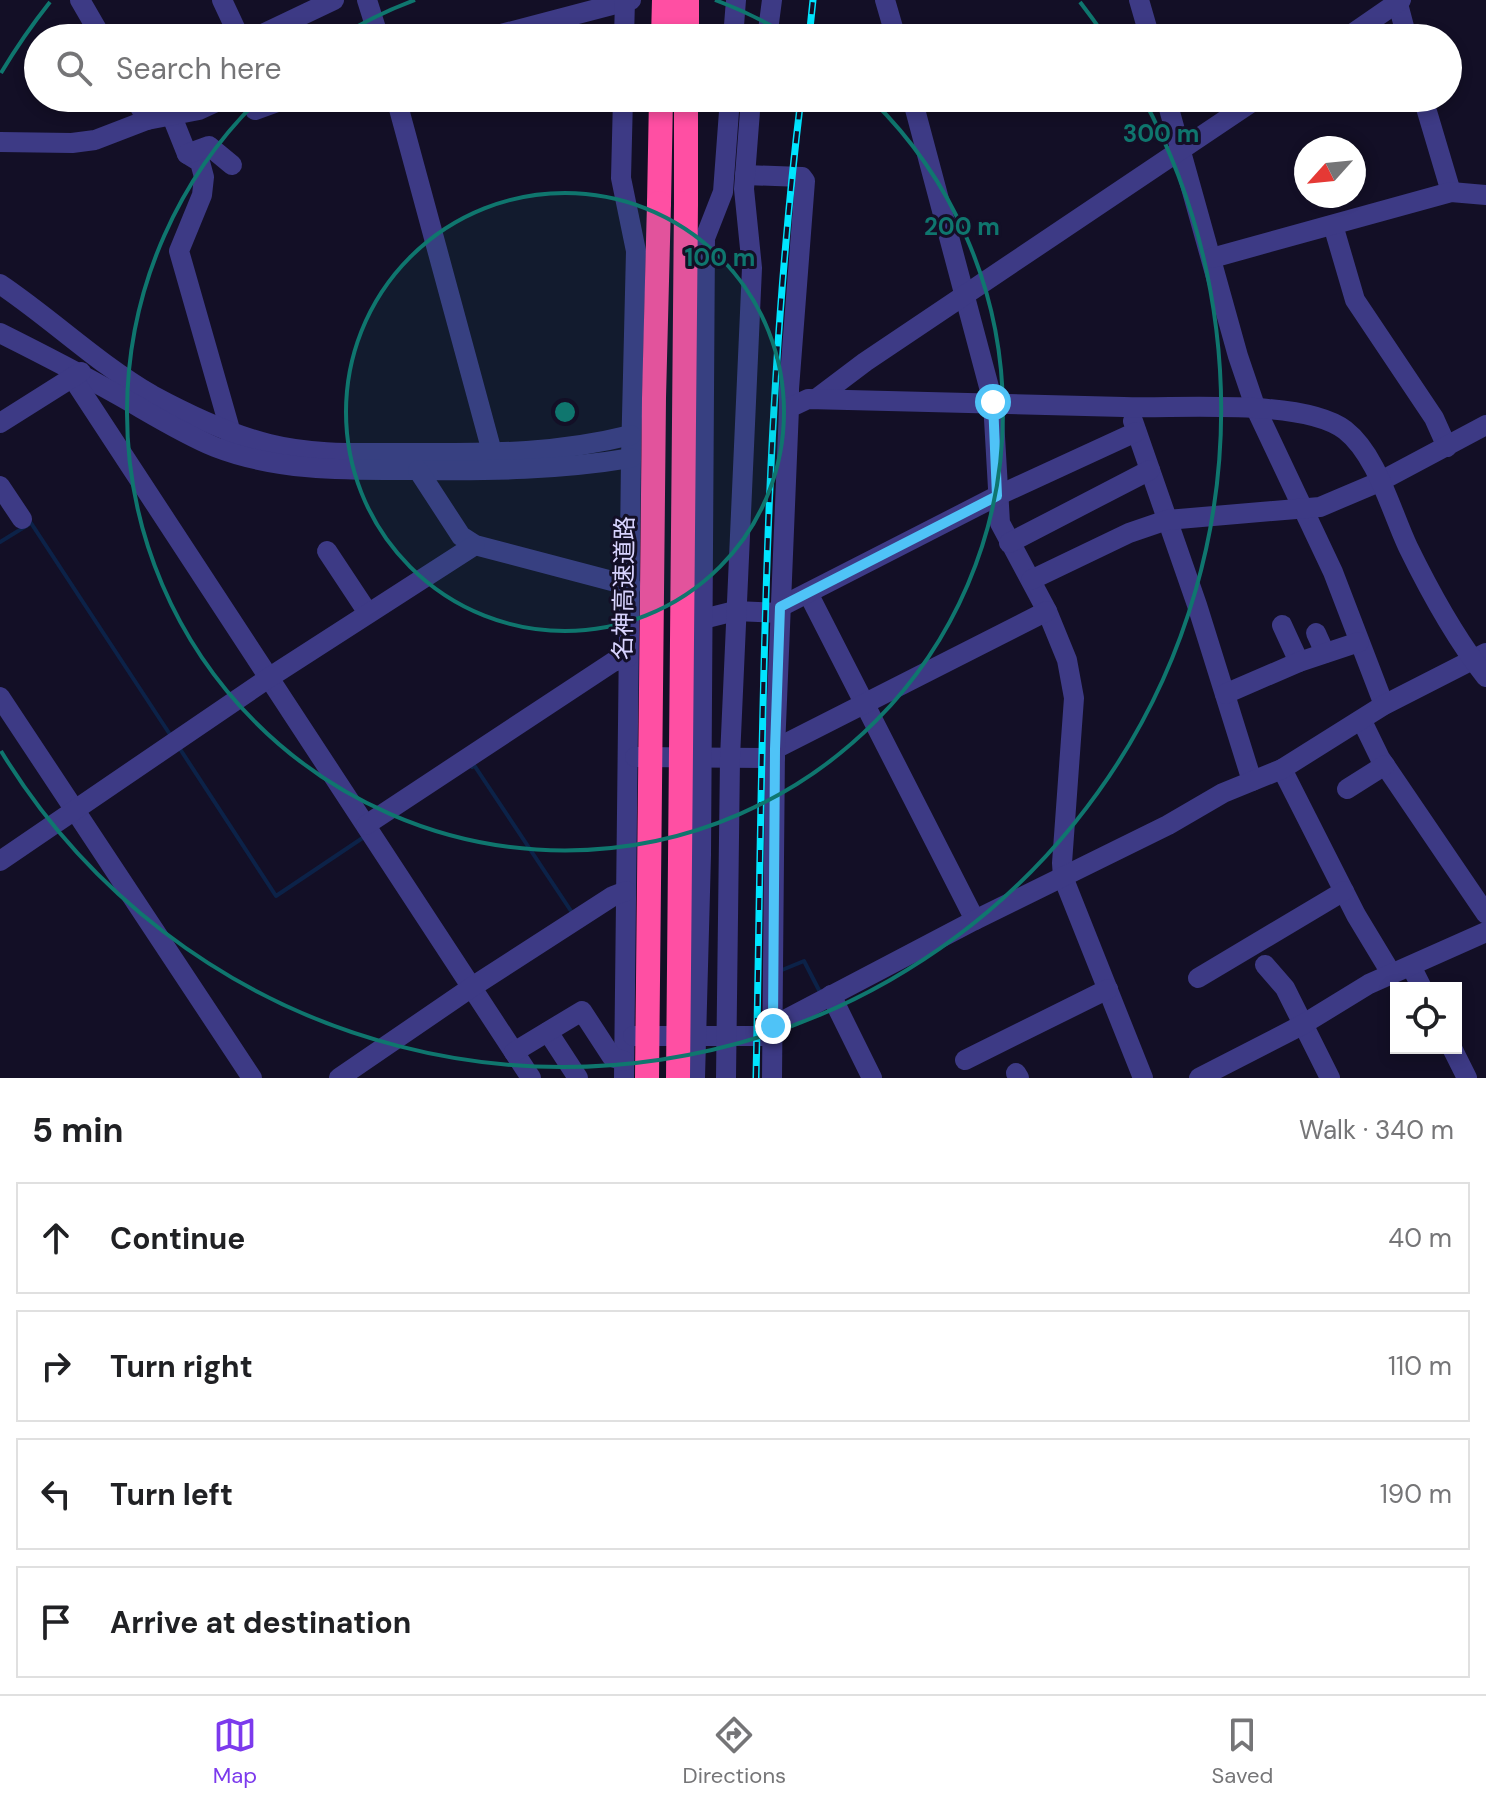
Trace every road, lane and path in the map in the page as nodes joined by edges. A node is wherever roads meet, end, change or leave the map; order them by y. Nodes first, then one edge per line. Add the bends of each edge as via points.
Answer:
1 (80, 0) edge
2 (222, 0) edge
3 (334, 0) edge
4 (367, 0) edge
5 (627, 0) edge
6 (664, 0) edge
7 (687, 0) edge
8 (736, 0) edge
9 (772, 0) edge
10 (885, 0) edge
11 (1139, 0) edge
12 (1399, 1) edge
13 (94, 24) edge
14 (233, 24) edge
15 (283, 24) edge
16 (375, 24) edge
17 (538, 24) edge
18 (625, 24) edge
19 (663, 24) edge
20 (687, 24) edge
21 (734, 24) edge
22 (769, 24) edge
23 (892, 24) edge
24 (1146, 24) edge
25 (1366, 24) edge
26 (1404, 24) edge
27 (143, 112) edge
28 (185, 112) edge
29 (400, 112) edge
30 (623, 112) edge
31 (661, 112) edge
32 (686, 112) edge
33 (729, 112) edge
34 (750, 112) edge
35 (916, 112) edge
36 (1170, 112) edge
37 (1237, 112) edge
38 (1427, 112) edge
39 (171, 114) junction
40 (147, 120) junction
41 (0, 142) edge
42 (1180, 151) junction
43 (187, 154) junction
44 (232, 165) dead end
45 (745, 175) junction
46 (1451, 192) junction
47 (1486, 195) edge
48 (1333, 225) junction
49 (1212, 258) junction
50 (0, 284) edge
51 (964, 296) junction
52 (0, 333) edge
53 (94, 358) junction
54 (76, 375) junction
55 (816, 399) junction
56 (993, 402) junction
57 (1129, 407) junction
58 (789, 408) junction
59 (1256, 409) junction
60 (0, 423) edge
61 (1486, 425) edge
62 (1136, 432) junction
63 (631, 435) junction
64 (230, 442) junction
65 (1447, 447) junction
66 (631, 458) junction
67 (495, 462) junction
68 (418, 470) junction
69 (1150, 470) junction
70 (1379, 482) junction
71 (0, 486) edge
72 (997, 496) junction
73 (1305, 509) junction
74 (22, 519) dead end
75 (1167, 520) junction
76 (1009, 543) junction
77 (475, 545) junction
78 (327, 551) dead end
79 (1031, 580) junction
80 (631, 586) junction
81 (808, 593) junction
82 (779, 610) junction
83 (735, 611) junction
84 (1047, 611) junction
85 (368, 613) junction
86 (703, 623) junction
87 (1282, 625) dead end
88 (629, 626) junction
89 (1316, 633) dead end
90 (1359, 642) junction
91 (1325, 653) junction
92 (628, 657) junction
93 (1479, 657) edge
94 (1299, 662) junction
95 (270, 677) junction
96 (1486, 677) edge
97 (1225, 694) junction
98 (0, 697) edge
99 (865, 704) junction
100 (1384, 705) junction
101 (1362, 721) junction
102 (775, 754) junction
103 (627, 757) junction
104 (702, 758) junction
105 (730, 758) junction
106 (1385, 765) junction
107 (1282, 769) junction
108 (1252, 781) junction
109 (1347, 789) dead end
110 (74, 812) junction
111 (366, 825) junction
112 (0, 861) edge
113 (1063, 877) junction
114 (626, 891) junction
115 (1344, 891) junction
116 (1486, 914) edge
117 (975, 920) junction
118 (1486, 932) edge
119 (1265, 965) dead end
120 (1411, 966) junction
121 (1391, 973) junction
122 (1198, 978) dead end
123 (1419, 982) edge
124 (472, 987) junction
125 (1108, 989) junction
126 (831, 995) junction
127 (1302, 1025) junction
128 (773, 1031) junction
129 (548, 1032) junction
130 (624, 1036) junction
131 (695, 1036) junction
132 (726, 1037) junction
133 (1455, 1054) edge
134 (965, 1060) dead end
135 (519, 1069) edge
136 (624, 1069) edge
137 (252, 1078) edge
138 (339, 1078) edge
139 (578, 1078) edge
140 (647, 1078) edge
141 (678, 1078) edge
142 (695, 1078) edge
143 (726, 1078) edge
144 (772, 1078) edge
145 (872, 1078) edge
146 (1143, 1078) edge
147 (1199, 1078) edge
148 (1330, 1078) edge
149 (1467, 1078) edge

1 - 13 street
2 - 14 street
3 - 15 street
4 - 16 street
5 - 17 street
5 - 18 street
6 - 19 highway
7 - 20 highway
8 - 21 street
9 - 22 street
10 - 23 street
11 - 24 street
12 - 25 street
12 - 26 street
27 - 40 street
28 - 39 street
29 - 67 street
30 - 63 street via 621,178 636,251
31 - 140 highway, 名神高速道路, bridge
32 - 141 highway, bridge
33 - 86 street via 723,192 705,238
34 - 45 street
35 - 51 street
36 - 42 street
37 - 42 street
38 - 46 street
39 - 40 street
39 - 43 street
40 - 41 street via 95,140
42 - 49 street
42 - 51 street
43 - 44 street via 209,146
43 - 64 street via 200,162 204,177 179,251
45 - 58 street via 805,181
45 - 83 street via 752,268
46 - 47 street
46 - 48 street
48 - 49 street
48 - 65 street via 1355,300 1434,418
49 - 59 street
50 - 53 street
51 - 55 street
51 - 56 street
52 - 54 street
53 - 54 street
53 - 64 street
54 - 60 street
54 - 64 street via 176,429
54 - 95 street
55 - 56 street
55 - 58 street
56 - 57 street
56 - 72 street
57 - 59 street
57 - 62 street
58 - 82 street
59 - 70 street via 1321,417 1346,431 1369,457
59 - 73 street
61 - 65 street
62 - 69 street
62 - 72 street
63 - 66 street
63 - 67 street
64 - 67 street
64 - 68 street via 251,458
65 - 70 street
66 - 67 street via 588,465
66 - 80 street
67 - 68 street
68 - 77 street via 461,536
69 - 75 street
69 - 76 street
70 - 73 street
70 - 93 street via 1415,561
71 - 74 street
72 - 76 street
72 - 81 street
73 - 75 street
73 - 90 street
75 - 79 street
75 - 97 street
76 - 79 street
77 - 80 street
77 - 85 street
78 - 85 street
79 - 84 street
80 - 88 street
81 - 82 street
81 - 99 street
82 - 83 street
82 - 102 street
83 - 86 street
83 - 105 street
84 - 99 street
84 - 113 street via 1067,660 1074,698
85 - 95 street
86 - 88 street
86 - 104 street
87 - 94 street
88 - 92 street
89 - 91 street
90 - 91 street
90 - 100 street
91 - 94 street
92 - 103 street
92 - 111 street
93 - 96 street
93 - 100 street
94 - 97 street
95 - 110 street
95 - 111 street
97 - 108 street
98 - 110 street
99 - 102 street
99 - 117 street
100 - 101 street
101 - 106 street
101 - 107 street
102 - 105 street
102 - 128 street
103 - 104 street
103 - 114 street
104 - 105 street
104 - 131 street
105 - 132 street
106 - 109 street
106 - 116 street
107 - 108 street
107 - 115 street
108 - 113 street
110 - 112 street
110 - 137 street
111 - 124 street
113 - 117 street
113 - 125 street
114 - 124 street
114 - 130 street
115 - 121 street
115 - 122 street
117 - 126 street
118 - 120 street
119 - 127 street via 1285,988
120 - 121 street
120 - 123 street
121 - 127 street
124 - 135 street
124 - 138 street
125 - 134 street
125 - 146 street
126 - 128 street
126 - 145 street
127 - 147 street
127 - 148 street
128 - 132 street
128 - 144 street
129 - 135 street
129 - 136 street via 582,1011
129 - 139 street
130 - 131 street
130 - 136 street
131 - 132 street
131 - 142 street
132 - 143 street
133 - 149 street

